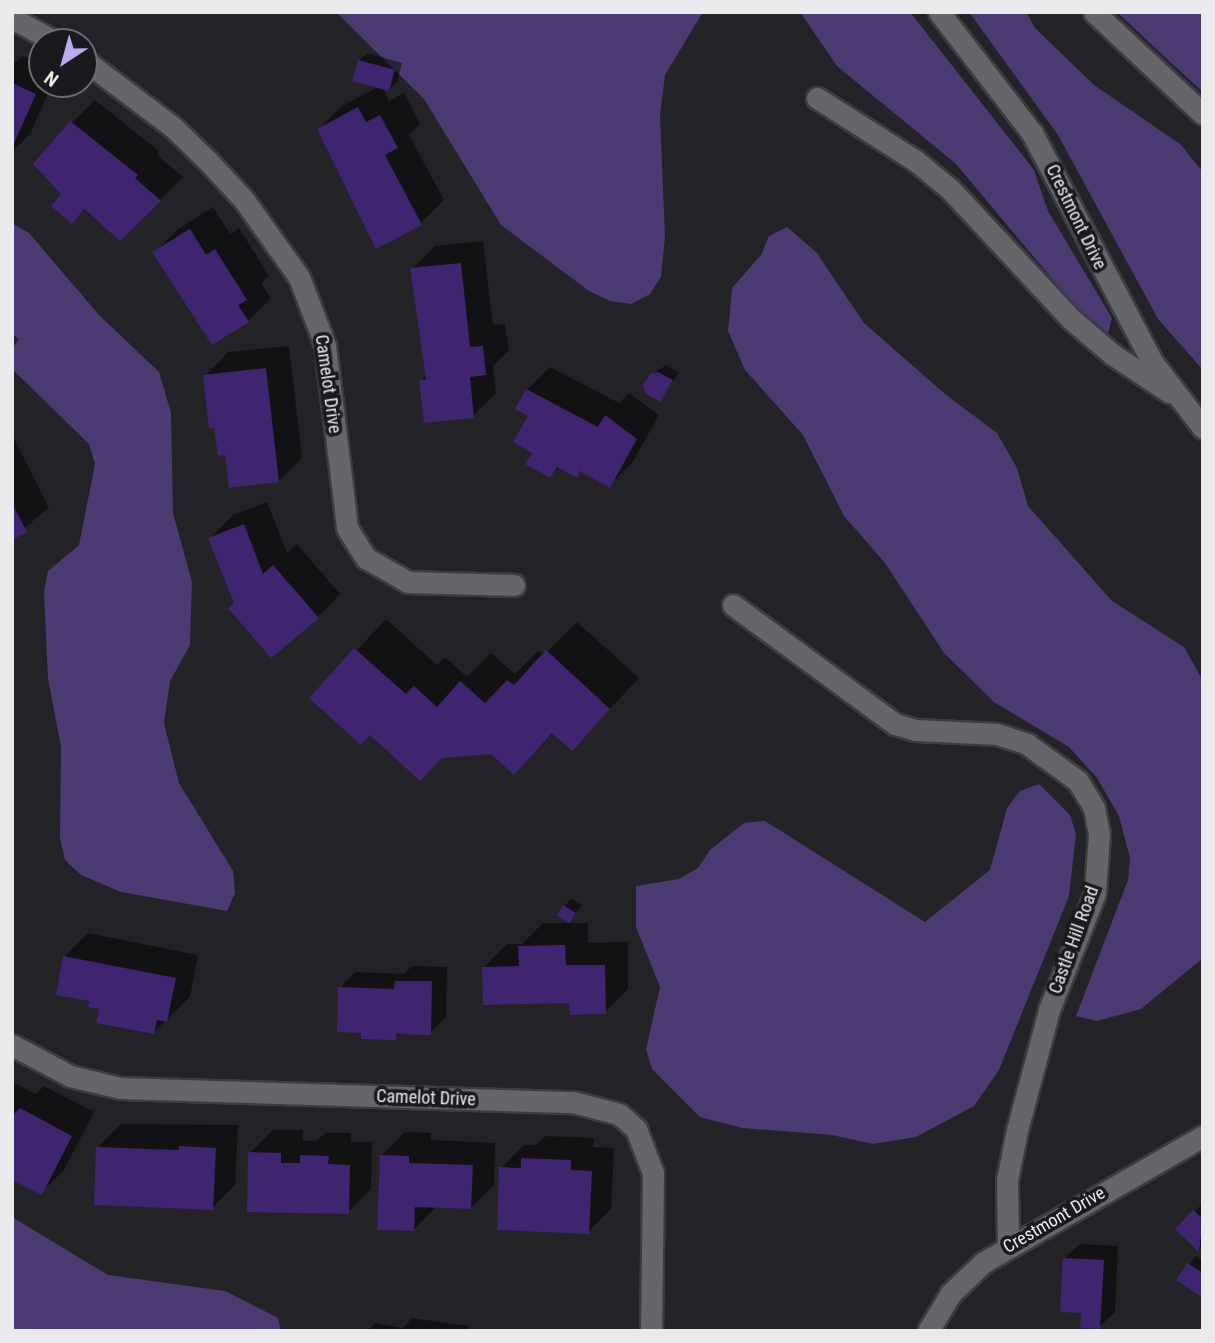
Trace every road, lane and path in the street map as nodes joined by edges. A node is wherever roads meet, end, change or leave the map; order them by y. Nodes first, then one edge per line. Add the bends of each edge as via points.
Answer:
1 (939, 12) edge
2 (1094, 12) edge
3 (12, 18) edge
4 (30, 28) edge
5 (98, 71) edge
6 (817, 98) dead end
7 (1203, 114) edge
8 (1177, 397) junction
9 (1203, 428) edge
10 (514, 585) dead end
11 (733, 605) dead end
12 (12, 1045) edge
13 (1203, 1136) edge
14 (1008, 1245) junction
15 (652, 1331) edge
16 (929, 1331) edge

1 - 8 street, Crestmont Drive via 1032,133 1130,322
2 - 7 street
3 - 4 street
5 - 10 street, Camelot Drive via 173,127 208,161 260,220 299,277 325,345 347,528 366,558 408,582
6 - 8 street via 886,140 951,190 1071,319 1112,354
8 - 9 street, Crestmont Drive
11 - 14 street, Castle Hill Road via 895,724 916,730 997,734 1027,744 1078,781 1094,808 1099,834 1095,893 1049,1010 1017,1130 1007,1180
12 - 15 street, Camelot Drive via 70,1076 120,1088 573,1102 619,1114 636,1129 653,1173
13 - 14 street, Crestmont Drive
14 - 16 street, Crestmont Drive via 951,1293

